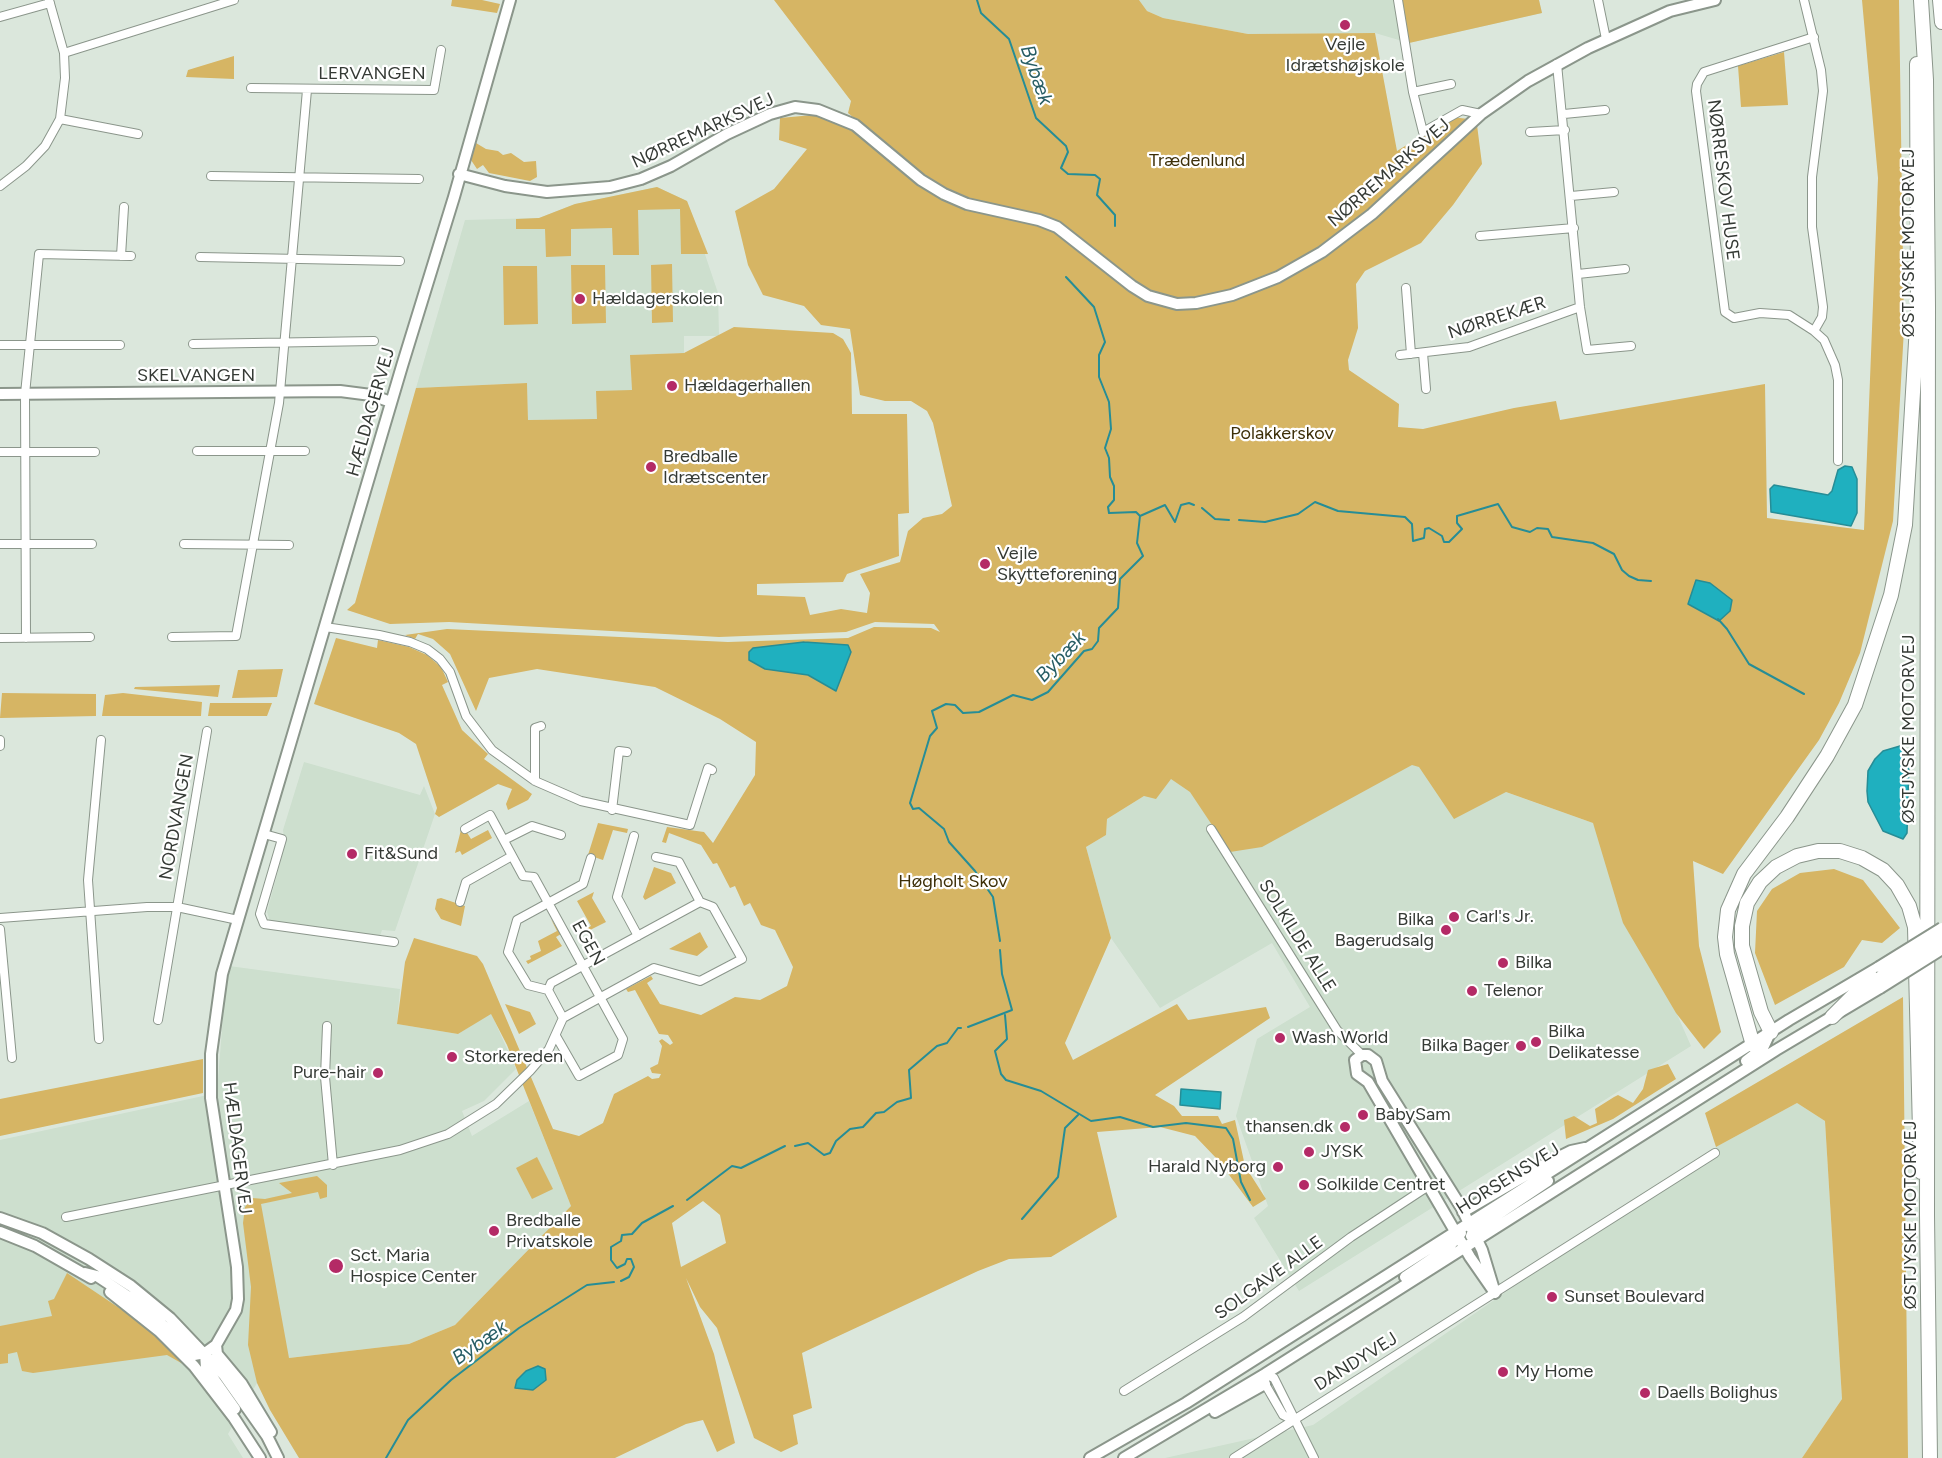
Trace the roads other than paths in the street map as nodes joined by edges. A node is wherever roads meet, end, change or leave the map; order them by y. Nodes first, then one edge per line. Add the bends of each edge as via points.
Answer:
1 (234, 0) edge
2 (510, 0) edge
3 (1398, 0) edge
4 (1598, 0) edge
5 (1715, 0) edge
6 (1804, 0) edge
7 (1920, 0) edge
8 (1941, 0) edge
9 (49, 2) edge
10 (0, 17) edge
11 (1942, 22) edge
12 (1814, 37) junction
13 (1606, 39) junction
14 (441, 50) dead end
15 (63, 53) junction
16 (1557, 64) junction
17 (1451, 84) dead end
18 (251, 88) dead end
19 (307, 90) junction
20 (1413, 92) junction
21 (1605, 110) dead end
22 (1481, 114) junction
23 (1564, 114) junction
24 (60, 119) junction
25 (1565, 130) junction
26 (1530, 132) dead end
27 (138, 134) dead end
28 (459, 174) junction
29 (211, 176) dead end
30 (299, 177) junction
31 (419, 179) dead end
32 (0, 186) edge
33 (1614, 192) dead end
34 (1571, 196) junction
35 (124, 207) dead end
36 (1574, 228) junction
37 (1480, 236) dead end
38 (121, 256) junction
39 (131, 256) dead end
40 (200, 257) dead end
41 (291, 259) junction
42 (400, 261) dead end
43 (1625, 269) dead end
44 (1578, 274) junction
45 (1406, 288) dead end
46 (1580, 307) junction
47 (1814, 330) junction
48 (374, 341) dead end
49 (284, 342) junction
50 (193, 344) dead end
51 (0, 345) edge
52 (29, 345) junction
53 (120, 345) dead end
54 (1631, 346) dead end
55 (1423, 353) junction
56 (1411, 354) junction
57 (1400, 355) dead end
58 (1426, 389) dead end
59 (280, 391) junction
60 (0, 394) edge
61 (25, 394) junction
62 (391, 402) junction
63 (197, 451) dead end
64 (270, 451) junction
65 (305, 451) dead end
66 (0, 452) edge
67 (25, 452) junction
68 (95, 452) dead end
69 (1838, 461) dead end
70 (0, 544) edge
71 (25, 544) junction
72 (92, 544) dead end
73 (184, 544) dead end
74 (252, 545) junction
75 (289, 545) dead end
76 (325, 627) junction
77 (90, 637) dead end
78 (172, 637) dead end
79 (0, 638) edge
80 (26, 638) junction
81 (541, 726) dead end
82 (207, 731) dead end
83 (0, 740) edge
84 (101, 740) dead end
85 (0, 746) edge
86 (627, 752) dead end
87 (712, 770) dead end
88 (535, 781) junction
89 (612, 810) junction
90 (465, 829) dead end
91 (1211, 829) dead end
92 (264, 834) junction
93 (561, 835) dead end
94 (634, 837) dead end
95 (504, 840) junction
96 (513, 856) junction
97 (656, 857) dead end
98 (591, 858) dead end
99 (460, 902) dead end
100 (700, 902) junction
101 (549, 903) junction
102 (177, 907) junction
103 (89, 911) junction
104 (0, 918) edge
105 (238, 920) junction
106 (1942, 928) edge
107 (0, 929) edge
108 (638, 936) junction
109 (1942, 940) edge
110 (394, 942) dead end
111 (1942, 949) edge
112 (583, 966) junction
113 (1880, 978) junction
114 (548, 990) junction
115 (600, 997) junction
116 (1832, 1017) joint
117 (563, 1018) junction
118 (158, 1020) dead end
119 (327, 1026) dead end
120 (1771, 1032) junction
121 (556, 1036) junction
122 (99, 1039) dead end
123 (1758, 1047) junction
124 (1776, 1050) junction
125 (12, 1058) dead end
126 (1359, 1058) junction
127 (1683, 1109) junction
128 (1593, 1147) junction
129 (1715, 1154) dead end
130 (333, 1165) junction
131 (224, 1185) junction
132 (1430, 1185) junction
133 (1463, 1212) junction
134 (1927, 1215) junction
135 (66, 1217) dead end
136 (0, 1218) edge
137 (1473, 1231) junction
138 (0, 1232) edge
139 (1457, 1234) junction
140 (1465, 1247) junction
141 (85, 1273) junction
142 (1495, 1293) junction
143 (1389, 1295) junction
144 (1355, 1297) junction
145 (216, 1345) junction
146 (205, 1353) junction
147 (1255, 1360) junction
148 (1265, 1379) junction
149 (1124, 1391) dead end
150 (1293, 1420) junction
151 (276, 1455) edge
152 (261, 1458) edge
153 (1090, 1458) edge
154 (1124, 1458) edge
155 (1234, 1458) edge
156 (1314, 1458) edge
157 (1930, 1458) edge

1 - 15 street
2 - 28 street, HÆLDAGERVEJ
3 - 20 street
4 - 13 street
5 - 13 street, NØRREMARKSVEJ via 1670,11
6 - 12 street
7 - 123 highway via 1916,83 1918,309 1905,525 1891,595 1851,714 1793,808 1743,874 1728,910 1726,954
7 - 134 highway, ØSTJYSKE MOTORVEJ via 1926,80 1928,307
8 - 11 highway
9 - 10 street
9 - 15 street
12 - 47 street via 1823,91 1812,177 1812,227 1823,307
12 - 47 street, NØRRESKOV HUSE via 1704,72 1696,91 1725,312 1734,318 1760,313 1788,315
13 - 16 street, NØRREMARKSVEJ
14 - 19 street, LERVANGEN via 434,90
15 - 24 street via 65,78
16 - 22 street, NØRREMARKSVEJ
16 - 23 street
17 - 20 street
18 - 19 street, LERVANGEN
19 - 30 street, LERVANGEN
20 - 22 street via 1423,132 1462,110
21 - 23 street
22 - 28 street, NØRREMARKSVEJ via 1372,214 1322,252 1278,277 1232,295 1196,303 1177,304 1148,296 1057,227 967,204 944,194 921,180 855,125 819,110 795,107 770,114 671,166 610,187 547,192
23 - 25 street
24 - 27 street
24 - 32 street via 45,146
25 - 26 street
25 - 34 street
28 - 62 street, HÆLDAGERVEJ
29 - 30 street
30 - 31 street
30 - 41 street, LERVANGEN
33 - 34 street
34 - 36 street
35 - 38 street
36 - 37 street
36 - 44 street
38 - 39 street
38 - 52 street via 39,254
40 - 41 street
41 - 42 street
41 - 49 street, LERVANGEN
43 - 44 street
44 - 46 street
45 - 56 street
46 - 54 street via 1587,350
46 - 55 street, NØRREKÆR via 1469,347
47 - 69 street, NØRRESKOV HUSE via 1830,352 1838,380
48 - 49 street
49 - 50 street
49 - 59 street, LERVANGEN
51 - 52 street
52 - 53 street
52 - 61 street
55 - 56 street, NØRREKÆR
55 - 58 street
56 - 57 street, NØRREKÆR
59 - 61 street, SKELVANGEN
59 - 62 street, SKELVANGEN via 340,391
59 - 64 street, LERVANGEN
60 - 61 street, SKELVANGEN
61 - 67 street
62 - 76 street, HÆLDAGERVEJ
63 - 64 street
64 - 65 street
64 - 74 street, LERVANGEN
66 - 67 street
67 - 68 street
67 - 71 street
70 - 71 street
71 - 72 street
71 - 80 street
73 - 74 street
74 - 75 street
74 - 78 street, LERVANGEN via 236,636
76 - 88 street via 410,642 440,658 450,672 466,716 481,736 508,765
76 - 92 street, HÆLDAGERVEJ
77 - 80 street
79 - 80 street
81 - 88 street via 535,728
82 - 102 street, NORDVANGEN
83 - 85 street
84 - 103 street via 88,853
86 - 89 street via 619,751
87 - 89 street via 708,768 690,825
88 - 89 street
90 - 95 street, EGEN via 490,815
91 - 126 street, SOLKILDE ALLE
92 - 105 street, HÆLDAGERVEJ
92 - 110 street via 282,839 260,914 264,924
93 - 95 street via 532,826
94 - 108 street via 617,897
95 - 96 street, EGEN
96 - 99 street via 466,882
96 - 101 street, EGEN via 523,876 534,877
97 - 100 street via 679,862
98 - 101 street via 583,884
100 - 108 street
100 - 115 street via 713,908 742,959 700,981 654,968
101 - 112 street, EGEN
101 - 114 street via 518,920 508,952 528,985
102 - 103 street, NORDVANGEN
102 - 105 street, NORDVANGEN
102 - 118 street, NORDVANGEN
103 - 104 street, NORDVANGEN
103 - 122 street
105 - 131 street, HÆLDAGERVEJ via 222,974 211,1054 211,1098
106 - 113 street, HORSENSVEJ, bridge
107 - 125 street
108 - 112 street
109 - 113 highway, bridge
111 - 113 street, HORSENSVEJ, bridge
112 - 114 street via 551,983
112 - 115 street, EGEN
113 - 116 highway via 1855,994
113 - 120 street, HORSENSVEJ
114 - 117 street
115 - 117 street
115 - 121 street, EGEN via 623,1040 618,1055 579,1076
116 - 124 street, HORSENSVEJ
117 - 121 street
119 - 130 street via 325,1077
120 - 123 street, HORSENSVEJ
120 - 134 highway via 1761,1012 1742,946 1747,903 1760,882 1776,867 1818,851 1851,855 1883,870 1909,906 1914,927 1920,1163
121 - 130 street via 536,1064 496,1104 448,1134
123 - 124 street
123 - 127 street via 1694,1095
123 - 128 street, HORSENSVEJ
124 - 127 street, HORSENSVEJ
126 - 132 street, SOLKILDE ALLE via 1357,1074 1368,1082
126 - 133 street, SOLKILDE ALLE via 1368,1054 1376,1061 1382,1081
127 - 137 street, HORSENSVEJ
128 - 133 street via 1571,1151
128 - 137 street, HORSENSVEJ
129 - 142 street, DANDYVEJ
130 - 131 street
131 - 135 street
131 - 145 street, HÆLDAGERVEJ via 238,1299 232,1319
132 - 139 street, SOLKILDE ALLE
132 - 149 street, SOLGAVE ALLE via 1212,1337
133 - 137 street
134 - 157 highway, ØSTJYSKE MOTORVEJ
136 - 146 street via 42,1233 131,1286
137 - 139 street, HORSENSVEJ
137 - 140 street, HORSENSVEJ
137 - 142 street
138 - 141 street
139 - 140 street, SOLKILDE ALLE
139 - 143 street via 1448,1248 1406,1276
139 - 144 street, HORSENSVEJ
140 - 142 street
140 - 143 street, HORSENSVEJ
141 - 146 street via 97,1276 144,1307 194,1354
141 - 152 street via 159,1331 194,1366
142 - 150 street, DANDYVEJ
143 - 148 street, HORSENSVEJ
144 - 147 street, HORSENSVEJ
144 - 148 street via 1337,1316 1265,1364
145 - 146 street, HÆLDAGERVEJ
145 - 151 street via 218,1354 269,1428
146 - 151 street
146 - 152 street via 206,1368 260,1450
147 - 148 street
147 - 153 street, HORSENSVEJ
148 - 150 street via 1274,1378
148 - 154 street, HORSENSVEJ
150 - 155 street, DANDYVEJ
150 - 156 street

